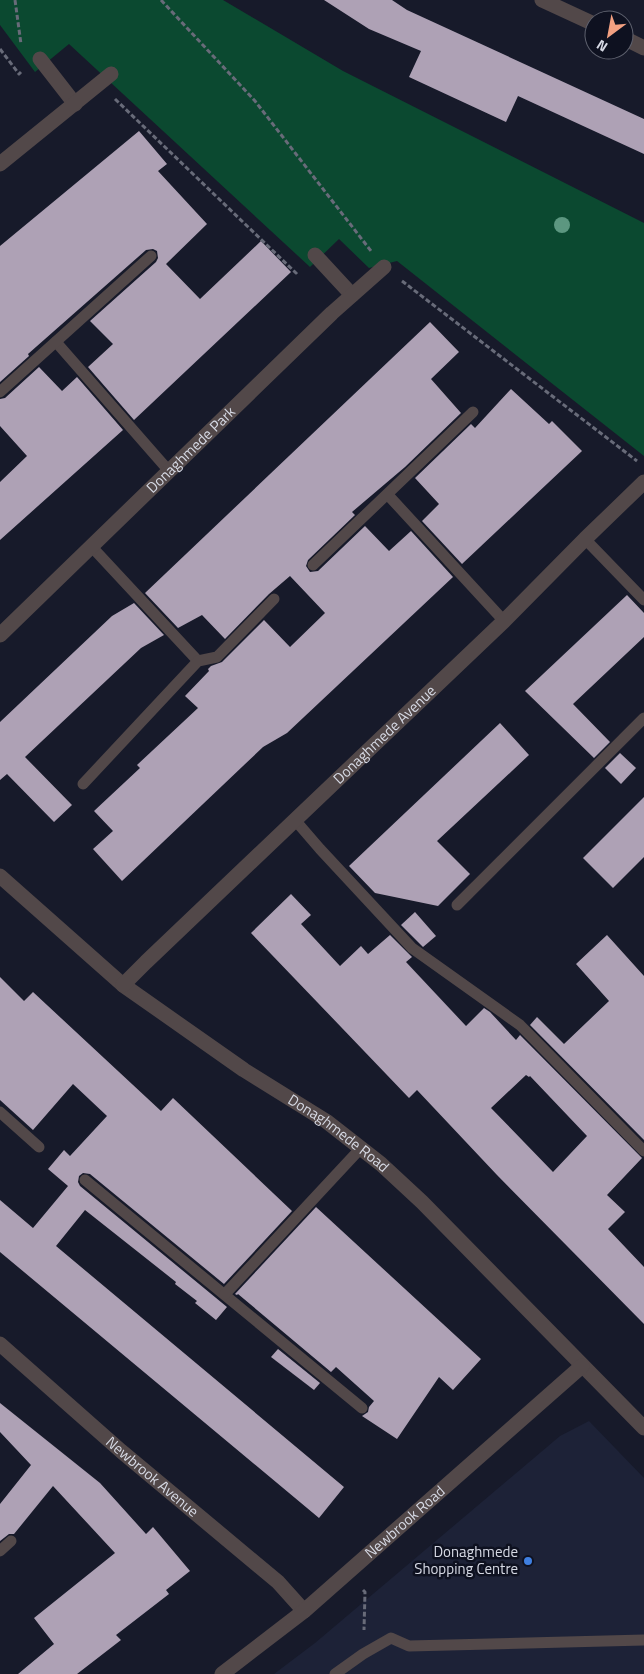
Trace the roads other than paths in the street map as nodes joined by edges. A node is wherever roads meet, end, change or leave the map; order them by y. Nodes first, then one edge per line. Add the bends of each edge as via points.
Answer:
1 (542, 0) edge
2 (584, 19) edge
3 (40, 59) road end
4 (111, 74) road end
5 (74, 104) junction
6 (0, 164) edge
7 (315, 255) road end
8 (151, 256) dead end
9 (384, 267) dead end
10 (352, 295) junction
11 (56, 342) junction
12 (0, 392) edge
13 (473, 412) dead end
14 (169, 471) junction
15 (644, 482) edge
16 (388, 495) junction
17 (585, 539) junction
18 (91, 546) junction
19 (313, 565) dead end
20 (274, 599) dead end
21 (644, 600) edge
22 (504, 621) junction
23 (0, 635) edge
24 (198, 661) junction
25 (644, 718) edge
26 (83, 784) dead end
27 (295, 820) junction
28 (0, 876) edge
29 (458, 904) dead end
30 (123, 985) junction
31 (0, 1112) edge
32 (40, 1147) dead end
33 (360, 1149) junction
34 (644, 1151) edge
35 (85, 1180) dead end
36 (225, 1294) junction
37 (0, 1344) edge
38 (582, 1366) junction
39 (362, 1408) dead end
40 (644, 1428) edge
41 (11, 1541) dead end
42 (0, 1551) edge
43 (304, 1611) junction
44 (644, 1640) edge
45 (222, 1674) edge
46 (335, 1674) edge

1 - 2 street
3 - 5 street
4 - 5 street
5 - 6 street
7 - 10 street
8 - 11 lane
9 - 10 street, Donaghmede Park
10 - 14 street, Donaghmede Park
11 - 12 lane
11 - 14 lane
13 - 16 lane
14 - 18 street, Donaghmede Park
15 - 17 street, Donaghmede Avenue
16 - 19 lane
16 - 22 lane
17 - 21 lane
17 - 22 street, Donaghmede Avenue
18 - 23 street, Donaghmede Park
18 - 24 lane
20 - 24 lane via 217,656
22 - 27 street, Donaghmede Avenue
24 - 26 lane
25 - 29 lane
27 - 30 street, Donaghmede Avenue
27 - 34 lane via 412,948 520,1025
28 - 30 street, Donaghmede Road
30 - 33 street, Donaghmede Road via 244,1070 326,1121
31 - 32 lane
33 - 36 lane
33 - 38 street, Donaghmede Road via 422,1202
35 - 36 lane
36 - 39 lane
37 - 43 street, Newbrook Avenue via 121,1451 278,1582
38 - 40 street, Donaghmede Road
38 - 43 street, Newbrook Road
41 - 42 lane
43 - 45 street, Newbrook Road
44 - 46 lane via 409,1646 391,1638

